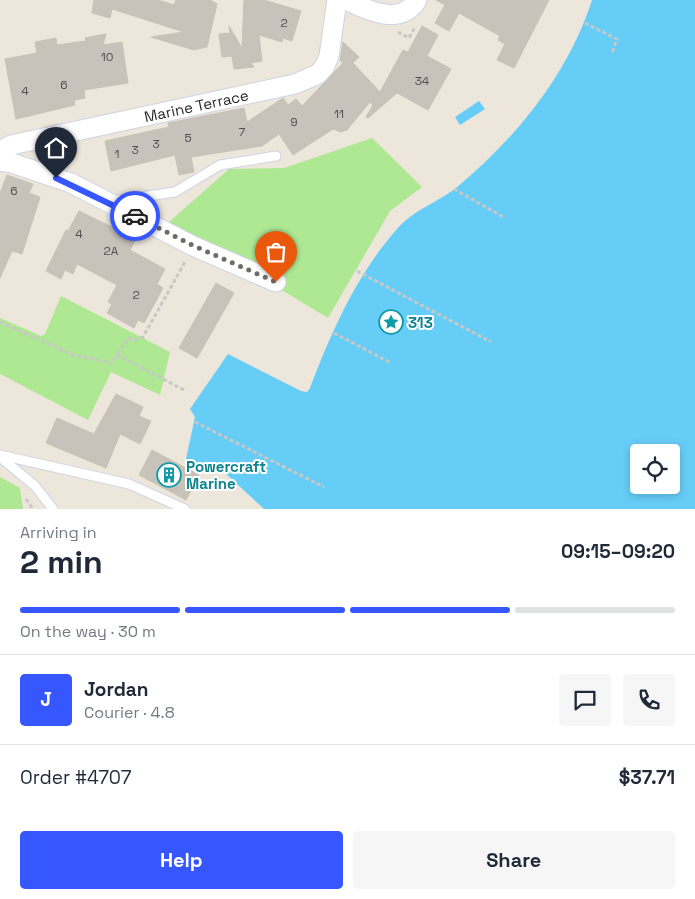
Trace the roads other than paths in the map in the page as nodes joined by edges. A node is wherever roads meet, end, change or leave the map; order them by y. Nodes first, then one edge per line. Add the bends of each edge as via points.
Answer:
1 (337, 0) edge
2 (346, 0) edge
3 (417, 0) edge
4 (0, 152) edge
5 (276, 156) dead end
6 (0, 161) edge
7 (108, 202) junction
8 (276, 282) dead end
9 (0, 456) edge
10 (53, 509) edge
11 (185, 509) edge

1 - 4 street, Marine Terrace via 329,56 318,74 295,84 11,145
2 - 3 street via 372,13 385,15 405,11
5 - 7 lane via 220,165 175,192
6 - 7 street via 70,184
7 - 8 street via 194,246
9 - 10 lane via 35,486
9 - 11 lane via 129,484

